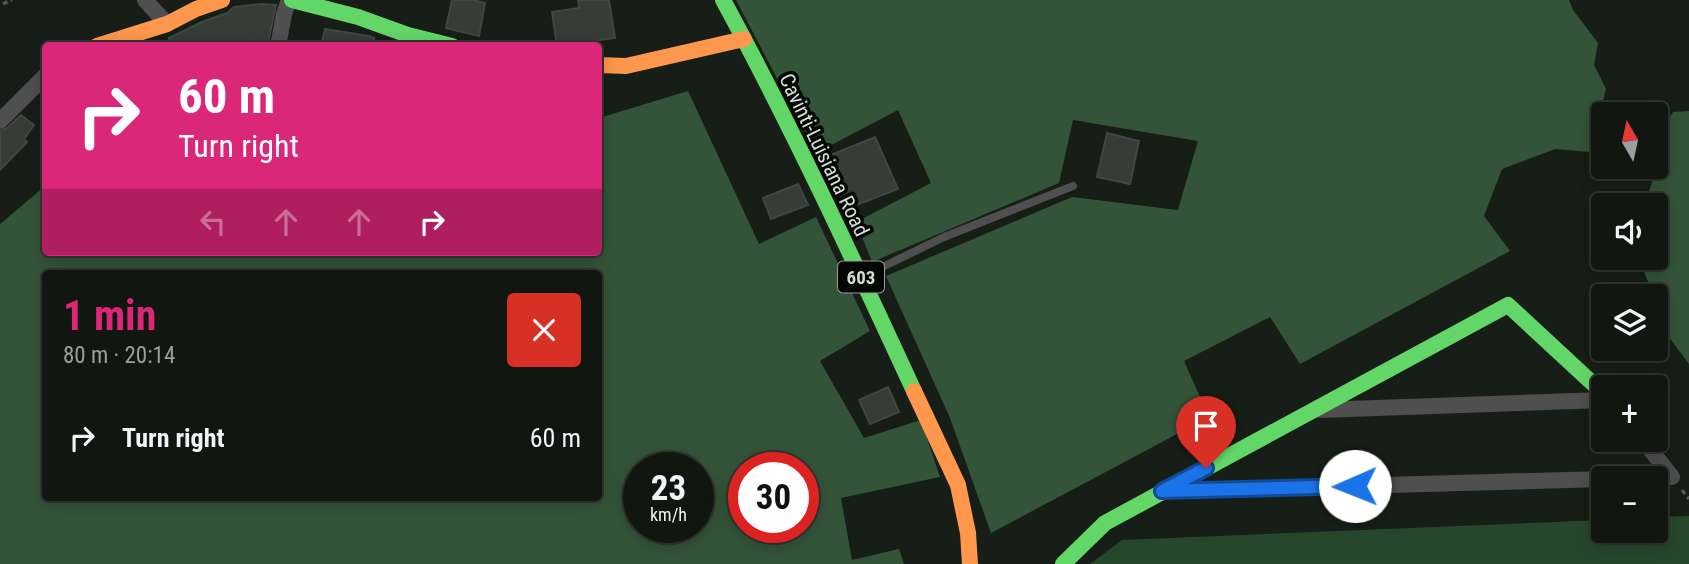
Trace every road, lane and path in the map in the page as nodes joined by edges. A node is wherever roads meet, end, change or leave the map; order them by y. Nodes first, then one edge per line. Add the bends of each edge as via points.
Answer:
1 (12, 0) edge
2 (145, 0) edge
3 (222, 0) edge
4 (290, 0) edge
5 (723, 0) edge
6 (3, 4) dead end
7 (167, 24) junction
8 (744, 39) junction
9 (110, 42) edge
10 (279, 42) edge
11 (436, 42) edge
12 (602, 65) edge
13 (42, 79) edge
14 (0, 121) edge
15 (1073, 186) dead end
16 (861, 278) junction
17 (1591, 382) edge
18 (1591, 400) edge
19 (1316, 410) junction
20 (1652, 452) edge
21 (1663, 466) edge
22 (1591, 479) edge
23 (1162, 491) junction
24 (970, 564) edge
25 (1063, 564) edge

1 - 6 path
2 - 7 street
3 - 7 street
4 - 10 street
4 - 11 street
5 - 8 street, Cavinti-Luisiana Road / 603
7 - 9 street
8 - 12 street via 626,66
8 - 16 street, Cavinti-Luisiana Road / 603
13 - 14 street
15 - 16 lane via 944,237
16 - 24 street, Cavinti-Luisiana Road / 603 via 958,485
17 - 19 street via 1508,304
18 - 19 street
19 - 23 street
20 - 21 street
22 - 23 street
23 - 25 street via 1105,523

